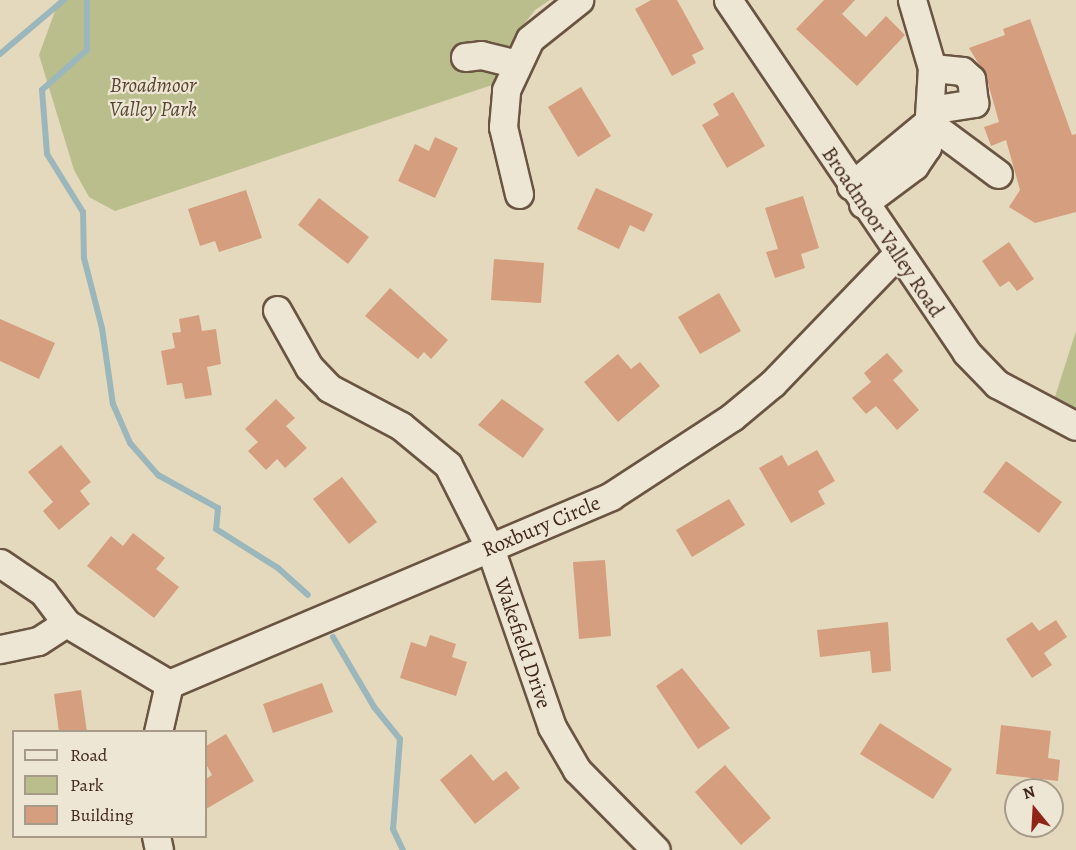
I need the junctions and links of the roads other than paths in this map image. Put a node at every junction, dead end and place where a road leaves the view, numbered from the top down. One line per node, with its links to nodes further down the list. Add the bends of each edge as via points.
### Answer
1 (579, 0): 5 (street, via 530,39)
2 (728, 0): 10 (street, Broadmoor Valley Road)
3 (912, 0): 6 (street)
4 (465, 57): 5 (street, via 481,55)
5 (517, 64): 9 (street, via 506,90 503,127)
6 (932, 68): 7 (street); 7 (street, via 962,71 971,79 974,103)
7 (929, 116): 8 (street); 10 (street)
8 (998, 174)
9 (519, 194)
10 (857, 195): 11 (street, Broadmoor Valley Road)
11 (896, 255): 13 (street, Broadmoor Valley Road, via 966,352 997,384); 14 (street, Roxbury Circle, via 773,383 732,417 611,496)
12 (277, 310): 14 (street, Wakefield Drive, via 309,367 329,388 401,426 448,465)
13 (1076, 426)
14 (490, 548): 18 (street, Roxbury Circle); 20 (street, Wakefield Drive, via 552,727 577,770)
15 (0, 563): 16 (street, via 43,592)
16 (66, 623): 17 (street, via 38,641); 18 (street)
17 (0, 650)
18 (170, 684): 19 (street)
19 (158, 730)
20 (656, 850)

